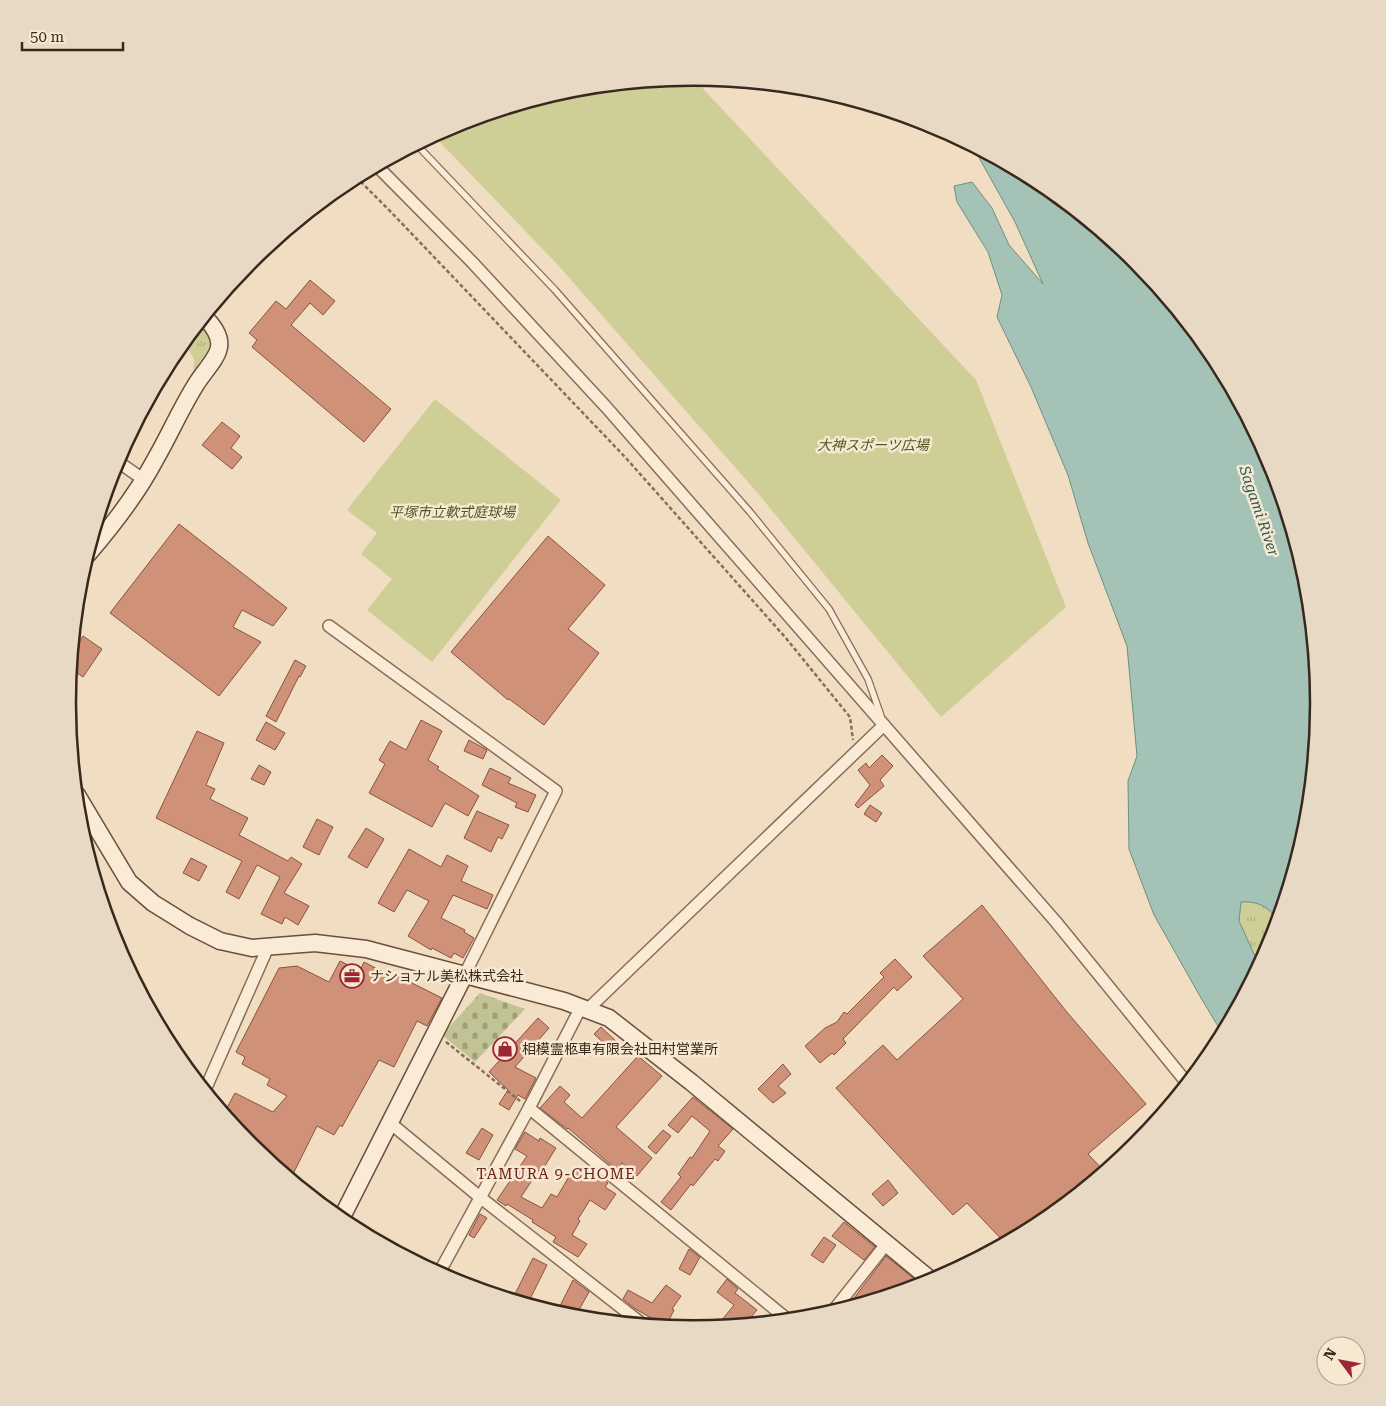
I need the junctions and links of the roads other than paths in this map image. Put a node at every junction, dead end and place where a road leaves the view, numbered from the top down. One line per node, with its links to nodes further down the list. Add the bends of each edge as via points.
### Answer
1 (422, 149): 8 (lane, via 555,290 750,512 829,609 868,680)
2 (382, 171): 8 (street, via 584,383)
3 (209, 321): 6 (street, via 220,347 129,502)
4 (124, 466): 5 (street)
5 (137, 475)
6 (97, 542)
7 (329, 626): 11 (street, via 556,792)
8 (884, 725): 12 (street); 13 (street, via 1079,949)
9 (86, 812): 10 (street, via 129,882 153,903 220,941 252,948)
10 (268, 947): 11 (street, via 316,943 366,949); 14 (street)
11 (465, 974): 12 (street); 16 (street)
12 (584, 1008): 15 (street); 19 (street, via 609,1018)
13 (1182, 1077)
14 (208, 1083)
15 (529, 1108): 17 (street); 23 (street)
16 (389, 1122): 17 (street); 18 (street)
17 (481, 1198): 20 (street); 24 (street)
18 (345, 1212)
19 (887, 1242): 21 (street); 22 (street)
20 (443, 1266)
21 (925, 1275)
22 (840, 1302)
23 (780, 1313)
24 (632, 1316)

